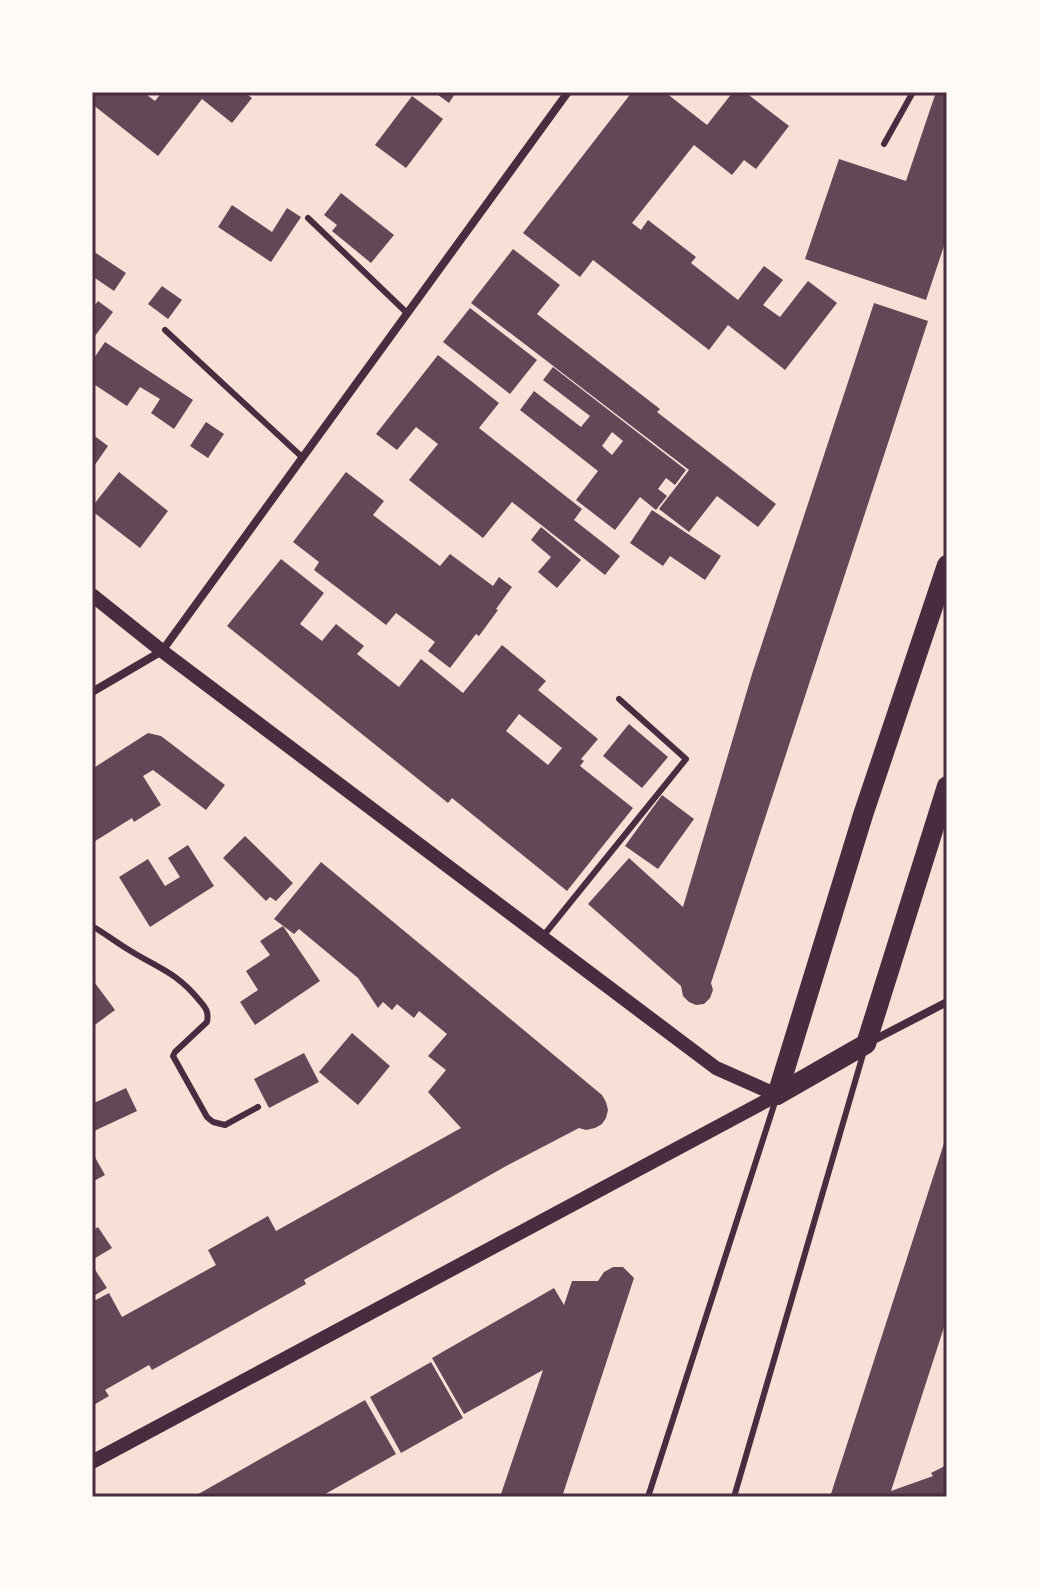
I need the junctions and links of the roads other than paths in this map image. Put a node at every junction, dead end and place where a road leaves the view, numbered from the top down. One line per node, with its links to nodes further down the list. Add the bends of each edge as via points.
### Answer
1 (568, 92): 5 (street)
2 (913, 92): 3 (lane)
3 (884, 144)
4 (308, 218): 5 (lane)
5 (407, 313): 7 (street)
6 (165, 330): 7 (lane)
7 (302, 457): 10 (street)
8 (947, 565): 18 (main road)
9 (92, 595): 10 (street)
10 (162, 651): 11 (street); 15 (street)
11 (92, 692)
12 (619, 699): 15 (lane, via 686,759)
13 (947, 786): 17 (main road)
14 (92, 926): 19 (lane, via 170,972 207,1010 207,1022 173,1056 207,1117 225,1125)
15 (542, 937): 18 (street, via 716,1068)
16 (947, 1002): 17 (street)
17 (866, 1044): 18 (main road); 22 (lane)
18 (777, 1095): 20 (street); 21 (lane)
19 (258, 1107)
20 (92, 1462)
21 (648, 1497)
22 (734, 1497)

